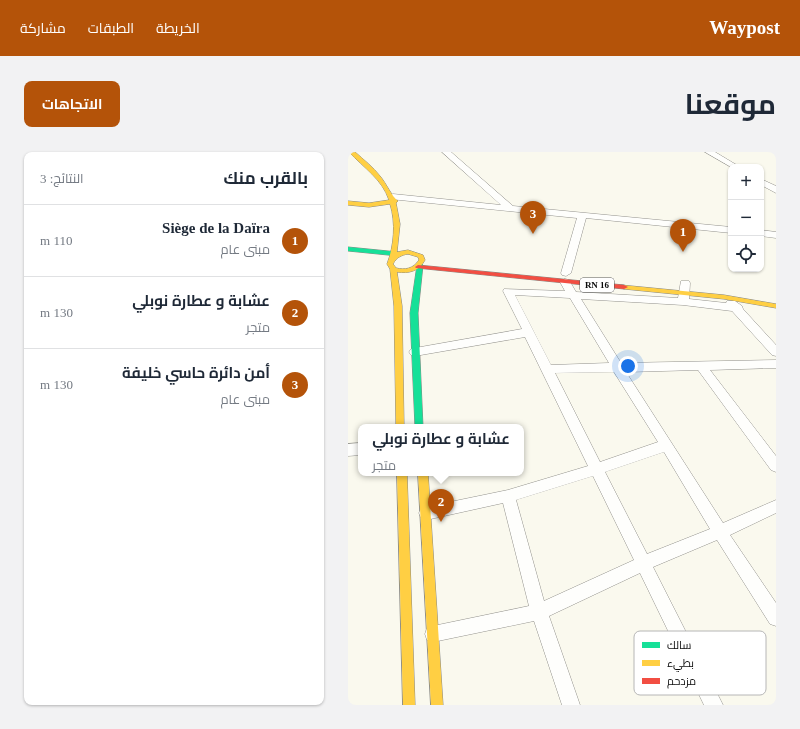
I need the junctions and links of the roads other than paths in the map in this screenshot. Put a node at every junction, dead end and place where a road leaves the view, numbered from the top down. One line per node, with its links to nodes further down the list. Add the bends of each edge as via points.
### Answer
1 (352, 152): 7 (main road, via 383,182)
2 (446, 152): 9 (street)
3 (709, 152): 4 (street)
4 (731, 164)
5 (764, 183): 6 (street)
6 (776, 190)
7 (394, 199): 8 (main road, via 369,205); 9 (street); 13 (main road)
8 (348, 203)
9 (510, 208): 10 (street)
10 (582, 215): 11 (street); 19 (street)
11 (728, 230)
12 (764, 233): 14 (street)
13 (398, 234): 17 (main road); 18 (main road)
14 (776, 235)
15 (348, 249): 17 (main road)
16 (348, 257): 17 (main road, via 375,262)
17 (394, 260): 18 (main road); 18 (main road, via 405,272); 36 (main road)
18 (423, 261): 19 (main road, RN 16); 19 (main road, RN 16); 29 (main road, via 415,303)
19 (565, 277): 20 (main road, RN 16); 22 (main road, RN 16); 24 (street)
20 (626, 278)
21 (708, 286): 23 (main road)
22 (685, 289): 24 (street); 25 (main road, RN 16); 27 (street)
23 (761, 294)
24 (572, 295): 28 (street, via 508,291); 33 (street)
25 (724, 297): 26 (main road, RN 16); 27 (street)
26 (776, 306)
27 (738, 308): 30 (street)
28 (529, 332): 29 (street); 34 (street)
29 (415, 352): 35 (main road)
30 (776, 352)
31 (776, 364): 32 (street)
32 (701, 366): 33 (street); 42 (street)
33 (617, 367): 34 (street); 39 (street)
34 (547, 369): 43 (street)
35 (417, 389): 36 (main road); 38 (main road)
36 (400, 391): 37 (main road)
37 (400, 424)
38 (419, 424)
39 (667, 445): 43 (street); 49 (street)
40 (358, 449): 41 (street)
41 (348, 450)
42 (776, 466)
43 (597, 469): 46 (street); 50 (street)
44 (402, 476): 56 (main road)
45 (423, 476): 48 (main road)
46 (508, 496): 48 (street); 51 (street)
47 (776, 506): 49 (street)
48 (426, 513): 54 (main road)
49 (720, 532): 50 (street); 52 (street)
50 (644, 563): 51 (street); 53 (street)
51 (539, 612): 54 (street); 58 (street)
52 (776, 618)
53 (678, 631)
54 (433, 634): 57 (main road)
55 (709, 695): 59 (street)
56 (409, 705)
57 (438, 705)
58 (571, 705)
59 (714, 705)

